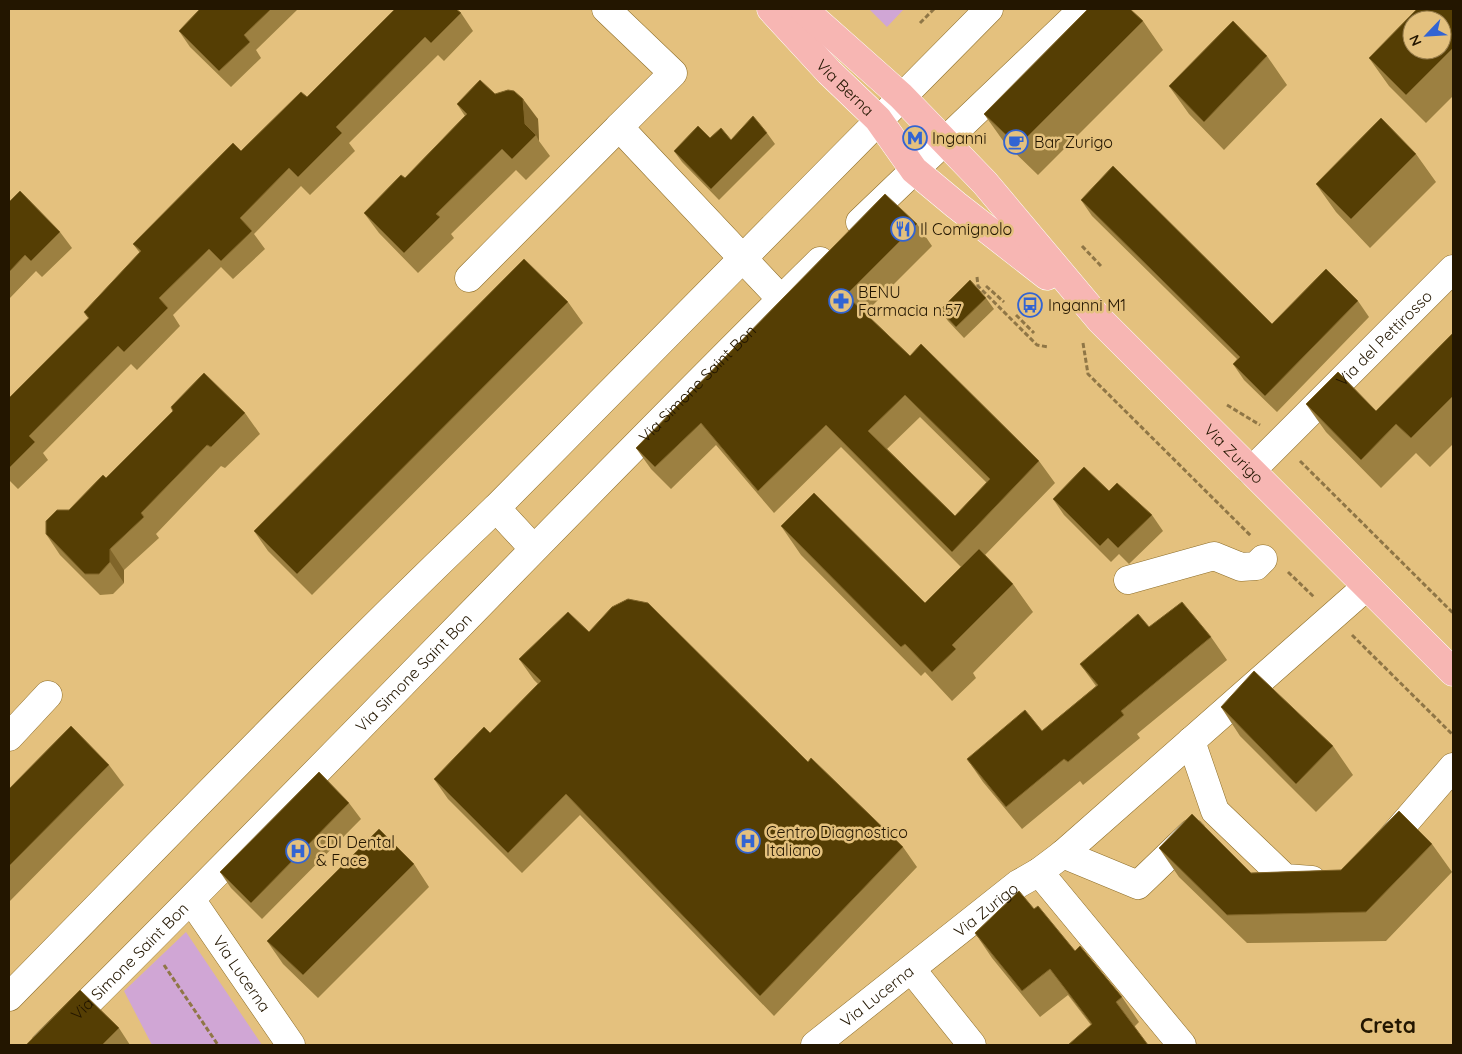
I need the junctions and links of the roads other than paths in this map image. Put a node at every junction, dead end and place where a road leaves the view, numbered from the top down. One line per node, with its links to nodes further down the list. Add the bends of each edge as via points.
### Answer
1 (606, 9): 8 (street, via 673,73)
2 (772, 9): 7 (main road, Via Berna)
3 (802, 9): 6 (main road, Via Berna)
4 (988, 9): 6 (street)
5 (1082, 9): 9 (street, Via Simone Saint Bon)
6 (901, 96): 7 (street); 9 (main road, Via Berna)
7 (878, 120): 10 (main road, Via Berna); 11 (street)
8 (618, 127): 11 (street); 13 (street)
9 (944, 142): 10 (street, Via Simone Saint Bon); 15 (main road, Via Zurigo, via 985,183)
10 (914, 170): 14 (street, Via Simone Saint Bon); 15 (main road, Via Zurigo)
11 (742, 258): 14 (street); 17 (street)
12 (1453, 269): 16 (street, Via del Pettirosso)
13 (469, 278)
14 (781, 299): 18 (street, Via Simone Saint Bon)
15 (1100, 320): 16 (main road, Via Zurigo)
16 (1251, 471): 21 (main road, Via Zurigo)
17 (496, 508): 18 (street); 34 (street, via 154,847)
18 (533, 548): 32 (street, Via Simone Saint Bon)
19 (1266, 555): 20 (street, via 1256,566 1241,567 1214,556)
20 (1128, 580)
21 (1366, 586): 22 (main road, Via Zurigo); 25 (street, Via Zurigo)
22 (1453, 672)
23 (48, 695): 24 (street)
24 (9, 737)
25 (1191, 741): 27 (street); 28 (street, Via Zurigo)
26 (1453, 767): 29 (street)
27 (1215, 811): 28 (street, via 1138,885); 31 (street, via 1285,878)
28 (1062, 854): 30 (street, Via Zurigo)
29 (1367, 866)
30 (1039, 872): 33 (street, Via Zurigo, via 1018,884); 39 (street)
31 (1334, 879)
32 (192, 901): 35 (street, Via Simone Saint Bon); 36 (street, Via Lucerna)
33 (912, 970): 37 (street, Via Lucerna); 38 (street, Via Lucerna)
34 (9, 997)
35 (45, 1045)
36 (291, 1045)
37 (815, 1045)
38 (972, 1045)
39 (1182, 1045)

